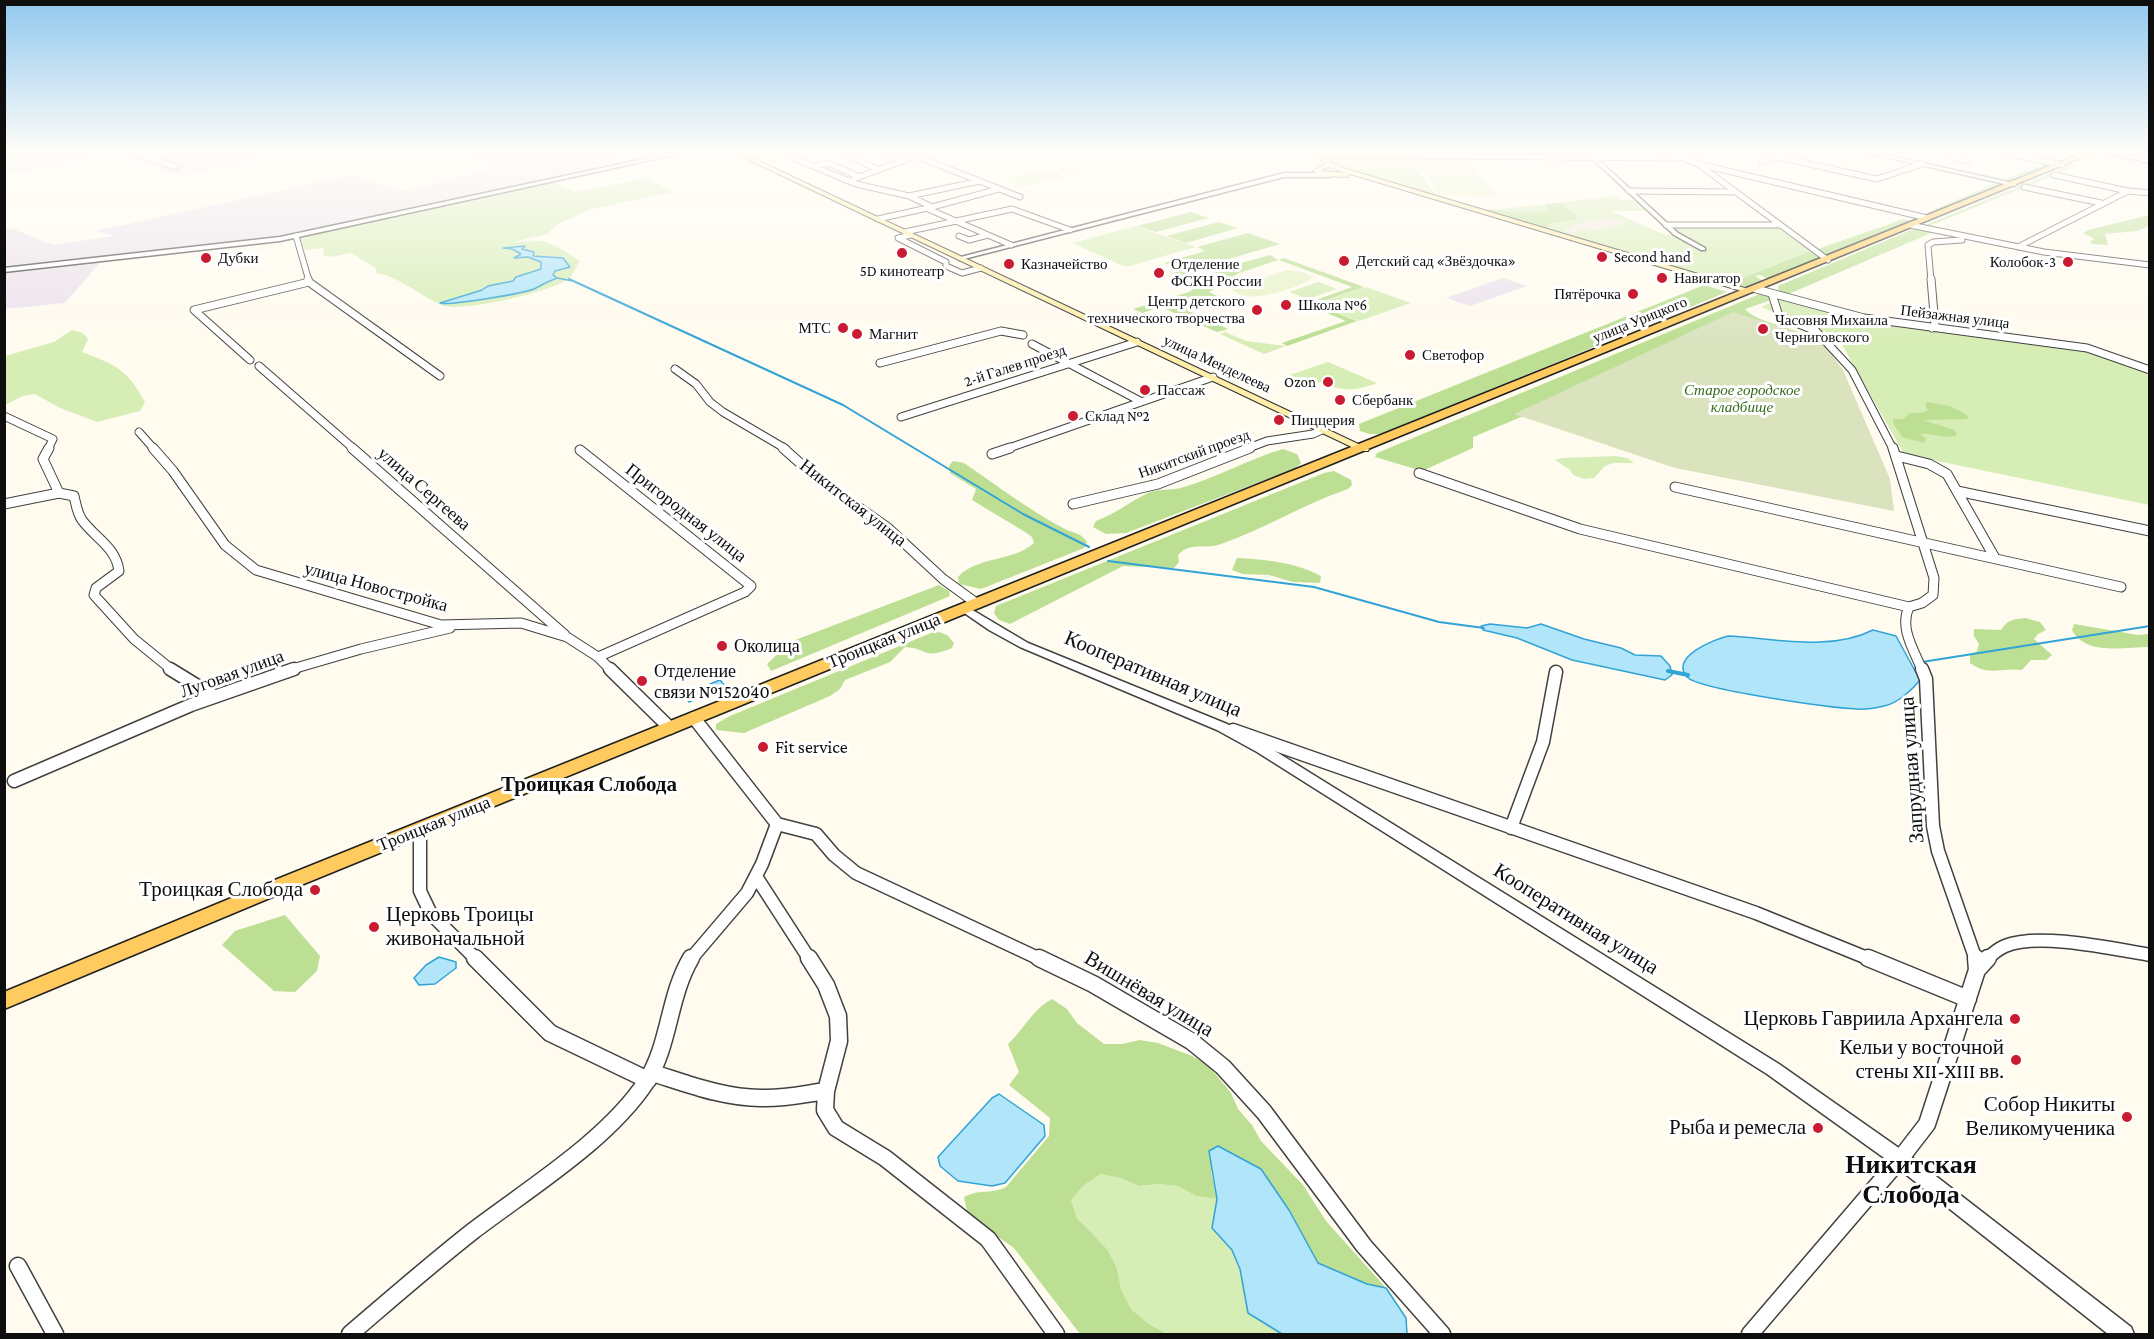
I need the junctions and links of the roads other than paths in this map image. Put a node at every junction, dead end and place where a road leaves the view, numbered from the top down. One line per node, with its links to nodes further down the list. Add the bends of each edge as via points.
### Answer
1 (400, 213): 25 (street)
2 (866, 213): 15 (main road, улица Менделеева)
3 (904, 213): 15 (street)
4 (940, 213): 16 (street)
5 (988, 213): 16 (street)
6 (1026, 213): 22 (street)
7 (1134, 213): 22 (street)
8 (1491, 213): 38 (main road)
9 (1654, 213): 18 (street)
10 (1765, 213): 19 (street)
11 (1908, 213): 14 (street)
12 (1938, 213): 14 (main road, улица Урицкого)
13 (2081, 213): 29 (street)
14 (1927, 218): 20 (main road, улица Урицкого)
15 (878, 219): 23 (main road, улица Менделеева)
16 (954, 221): 17 (street); 21 (street)
17 (962, 224): 21 (street, via 942,229); 24 (street)
18 (1666, 225): 19 (street); 30 (street)
19 (1780, 225): 32 (street)
20 (1910, 225): 27 (street); 32 (main road, улица Урицкого)
21 (934, 226): 23 (street)
22 (1070, 230): 28 (street)
23 (908, 234): 31 (main road, улица Менделеева); 33 (street, via 898,238)
24 (988, 235): 26 (street, via 969,240); 28 (street)
25 (296, 236): 36 (street); 37 (street)
26 (959, 236)
27 (1969, 237): 29 (street); 40 (street, via 1928,245 1935,325)
28 (1011, 245): 31 (street)
29 (2018, 247): 34 (street)
30 (1703, 249)
31 (960, 258): 33 (street); 35 (main road, улица Менделеева)
32 (1828, 260): 38 (main road, улица Урицкого)
33 (946, 262): 35 (street, via 946,266 962,273)
34 (2150, 265)
35 (981, 268): 42 (main road, улица Менделеева)
36 (4, 270)
37 (309, 282): 44 (street, via 194,310); 50 (street)
38 (1753, 290): 39 (street, Пейзажная улица); 57 (main road, улица Урицкого)
39 (1772, 294): 40 (street, Пейзажная улица, via 1864,318); 60 (street, via 1779,316 1816,331 1852,370)
40 (1932, 328): 49 (street, Пейзажная улица, via 2088,348)
41 (1023, 335): 45 (street, via 1001,331)
42 (1137, 342): 46 (street, 2-й Галев проезд); 51 (main road, улица Менделеева)
43 (1032, 344): 46 (street)
44 (250, 360)
45 (880, 363)
46 (1069, 363): 52 (street); 54 (street, 2-й Галев проезд)
47 (259, 366): 74 (street, улица Сергеева)
48 (675, 369): 71 (street, Никитская улица, via 723,412 787,450 818,479 888,528)
49 (2150, 370)
50 (440, 376)
51 (1213, 377): 52 (street); 55 (main road, улица Менделеева)
52 (1140, 401): 59 (street)
53 (4, 416): 64 (street, via 53,439 43,459)
54 (901, 417)
55 (1324, 429): 57 (main road, улица Менделеева); 66 (street, Никитский проезд, via 1267,441 1158,484)
56 (140, 432): 73 (street, улица Новостройка, via 225,545 256,570 441,625)
57 (1364, 448): 71 (main road, улица Урицкого)
58 (580, 450): 75 (street, Пригородная улица, via 751,585 745,592)
59 (992, 454)
60 (1897, 456): 63 (street, via 1940,468); 68 (street)
61 (1419, 473): 72 (street, via 1580,529)
62 (1675, 487): 68 (street)
63 (1957, 490): 67 (street); 69 (street)
64 (59, 493): 65 (street); 77 (street, via 74,496 82,521 98,534 119,563 119,571 96,588 94,595 143,646)
65 (4, 504)
66 (1073, 504)
67 (2150, 531)
68 (1925, 543): 69 (street); 72 (street, via 1934,578 1933,595)
69 (1995, 558): 70 (street)
70 (2121, 587)
71 (970, 605): 78 (main road, Троицкая улица); 79 (street, Кооперативная улица, via 993,628 1024,645)
72 (1909, 607): 87 (street, Запрудная улица, via 1904,618 1924,673 1933,826 1938,851 1975,952)
73 (471, 623): 74 (street, улица Новостройка, via 521,622); 77 (street, Луговая улица, via 361,648)
74 (567, 637): 75 (street, улица Новостройка)
75 (598, 657): 80 (street, улица Новостройка)
76 (1556, 672): 83 (street, via 1544,742)
77 (214, 696): 81 (street, Луговая улица)
78 (694, 718): 80 (main road, Троицкая улица); 82 (street)
79 (1222, 727): 83 (street); 92 (street, Кооперативная улица, via 1773,1069)
80 (670, 728): 84 (main road, Троицкая улица)
81 (14, 781)
82 (777, 824): 85 (street); 97 (street, Вишнёвая улица, via 816,834 856,873 1094,984 1191,1041 1223,1066 1264,1112 1364,1246)
83 (1511, 828): 88 (street, via 1756,913)
84 (420, 830): 89 (main road, Троицкая улица); 90 (street, via 420,891 429,911 550,1033 632,1074)
85 (757, 878): 90 (street, via 688,963 676,988); 91 (street, via 826,985 838,1016 839,1041)
86 (2150, 955): 87 (street, via 2034,940 2009,944 1993,952)
87 (1977, 970): 88 (street, Запрудная улица)
88 (1968, 999): 92 (street, Запрудная улица, via 1927,1124)
89 (4, 1001)
90 (651, 1076): 91 (street, via 749,1098); 95 (street, via 586,1143 437,1260)
91 (826, 1091): 96 (street, via 825,1110 836,1128 885,1158 988,1239)
92 (1900, 1160): 98 (street); 99 (street, Кооперативная улица)
93 (18, 1266): 94 (street)
94 (55, 1335)
95 (350, 1335)
96 (1056, 1335)
97 (1442, 1335)
98 (1750, 1335)
99 (2124, 1335)

